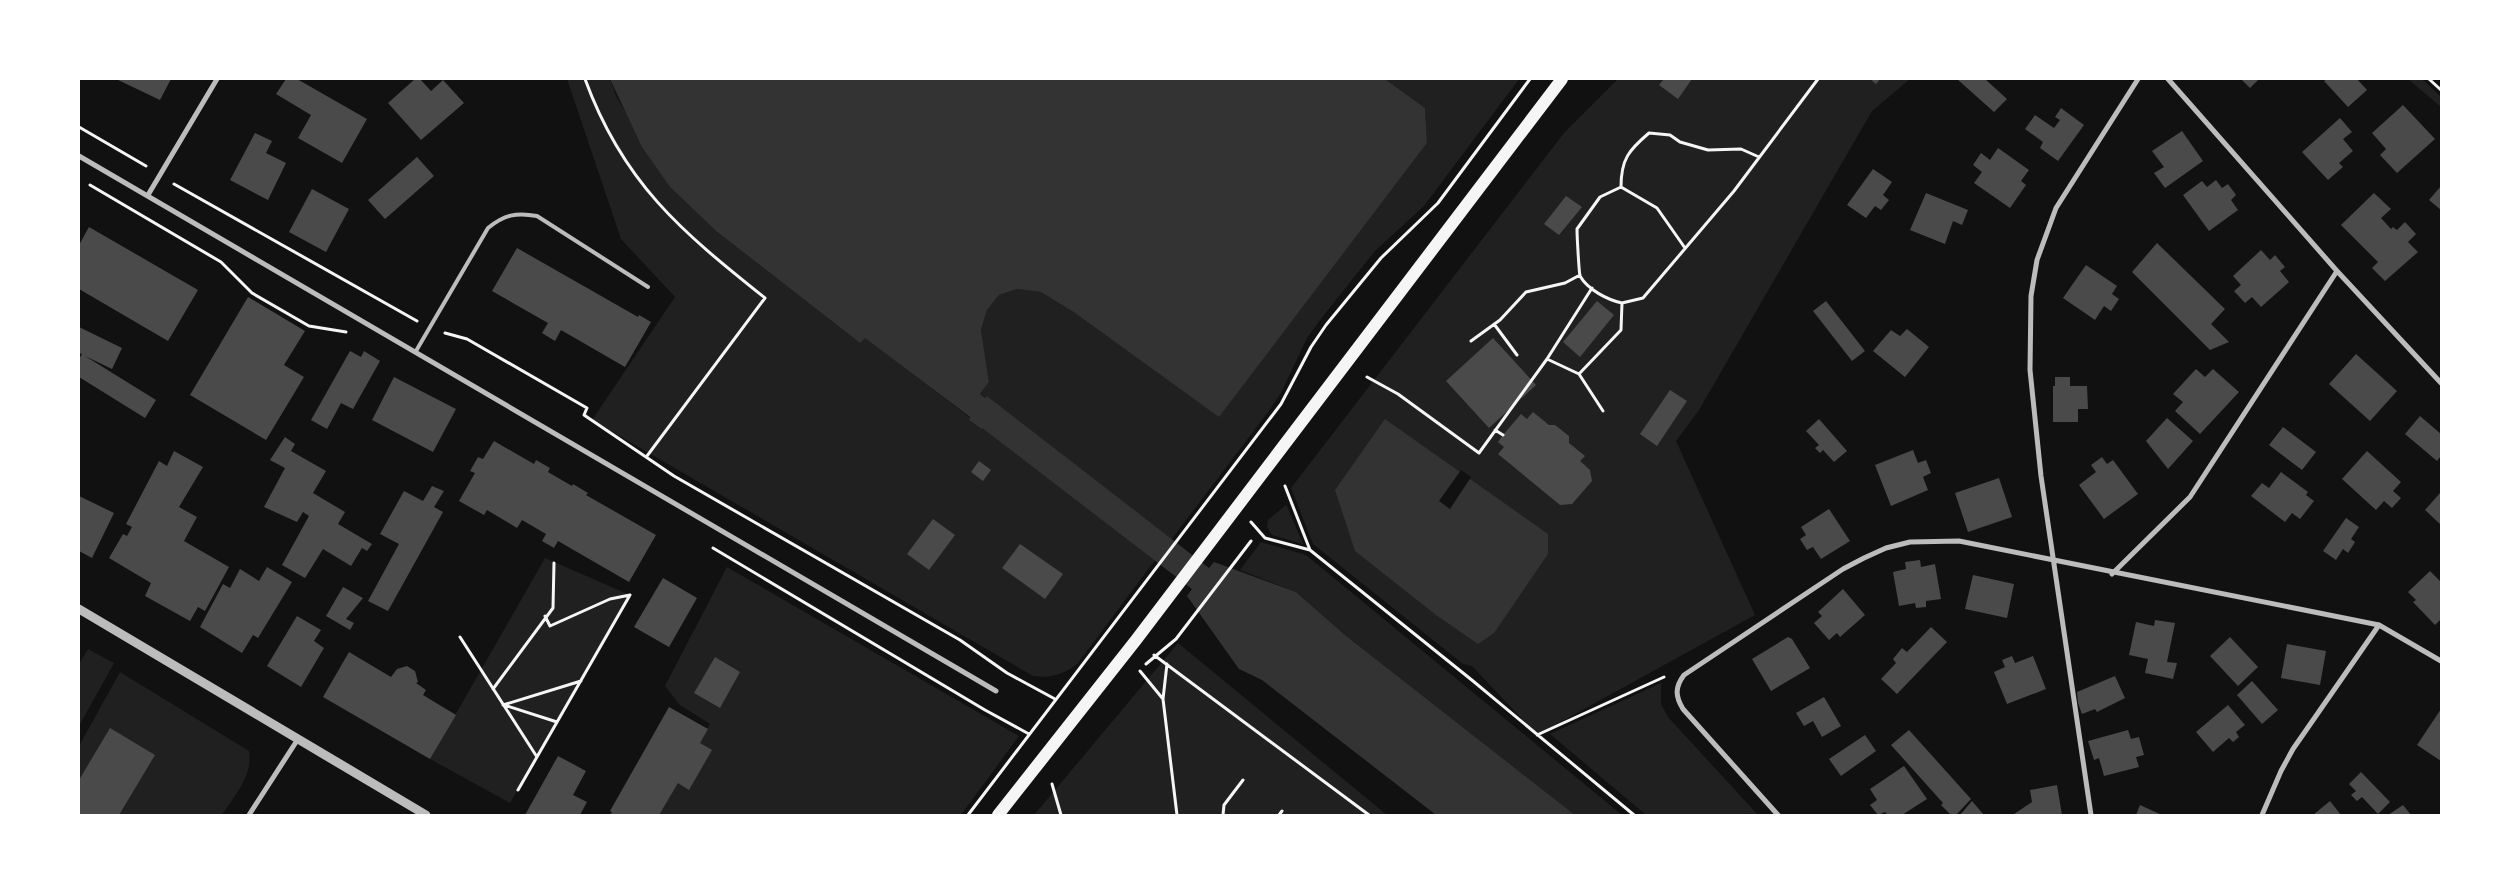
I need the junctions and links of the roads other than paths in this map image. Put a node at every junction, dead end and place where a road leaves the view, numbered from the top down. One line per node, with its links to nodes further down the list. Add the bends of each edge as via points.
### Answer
1 (217, 79): 6 (street)
2 (1562, 79): 20 (main road, via 1136,640)
3 (2138, 79): 11 (street, via 2056,208 2037,260 2031,296 2030,370 2041,476)
4 (2168, 79): 7 (street)
5 (79, 156): 6 (street)
6 (148, 195): 9 (street)
7 (2337, 271): 10 (street); 12 (street, via 2190,497)
8 (648, 287): 9 (lane, via 537,216 501,217 488,228)
9 (416, 351): 16 (street)
10 (2441, 383)
11 (2056, 562): 12 (street); 21 (street, via 1959,541 1910,542 1886,548 1843,569 1684,675 1678,683 1678,701 1683,709); 22 (street)
12 (2112, 574): 14 (street)
13 (79, 609): 17 (street)
14 (2379, 625): 15 (street); 23 (street, via 2293,749)
15 (2441, 661)
16 (996, 691)
17 (298, 739): 18 (street); 19 (street)
18 (249, 815)
19 (426, 815)
20 (998, 815)
21 (1778, 815)
22 (2091, 815)
23 (2262, 815)

